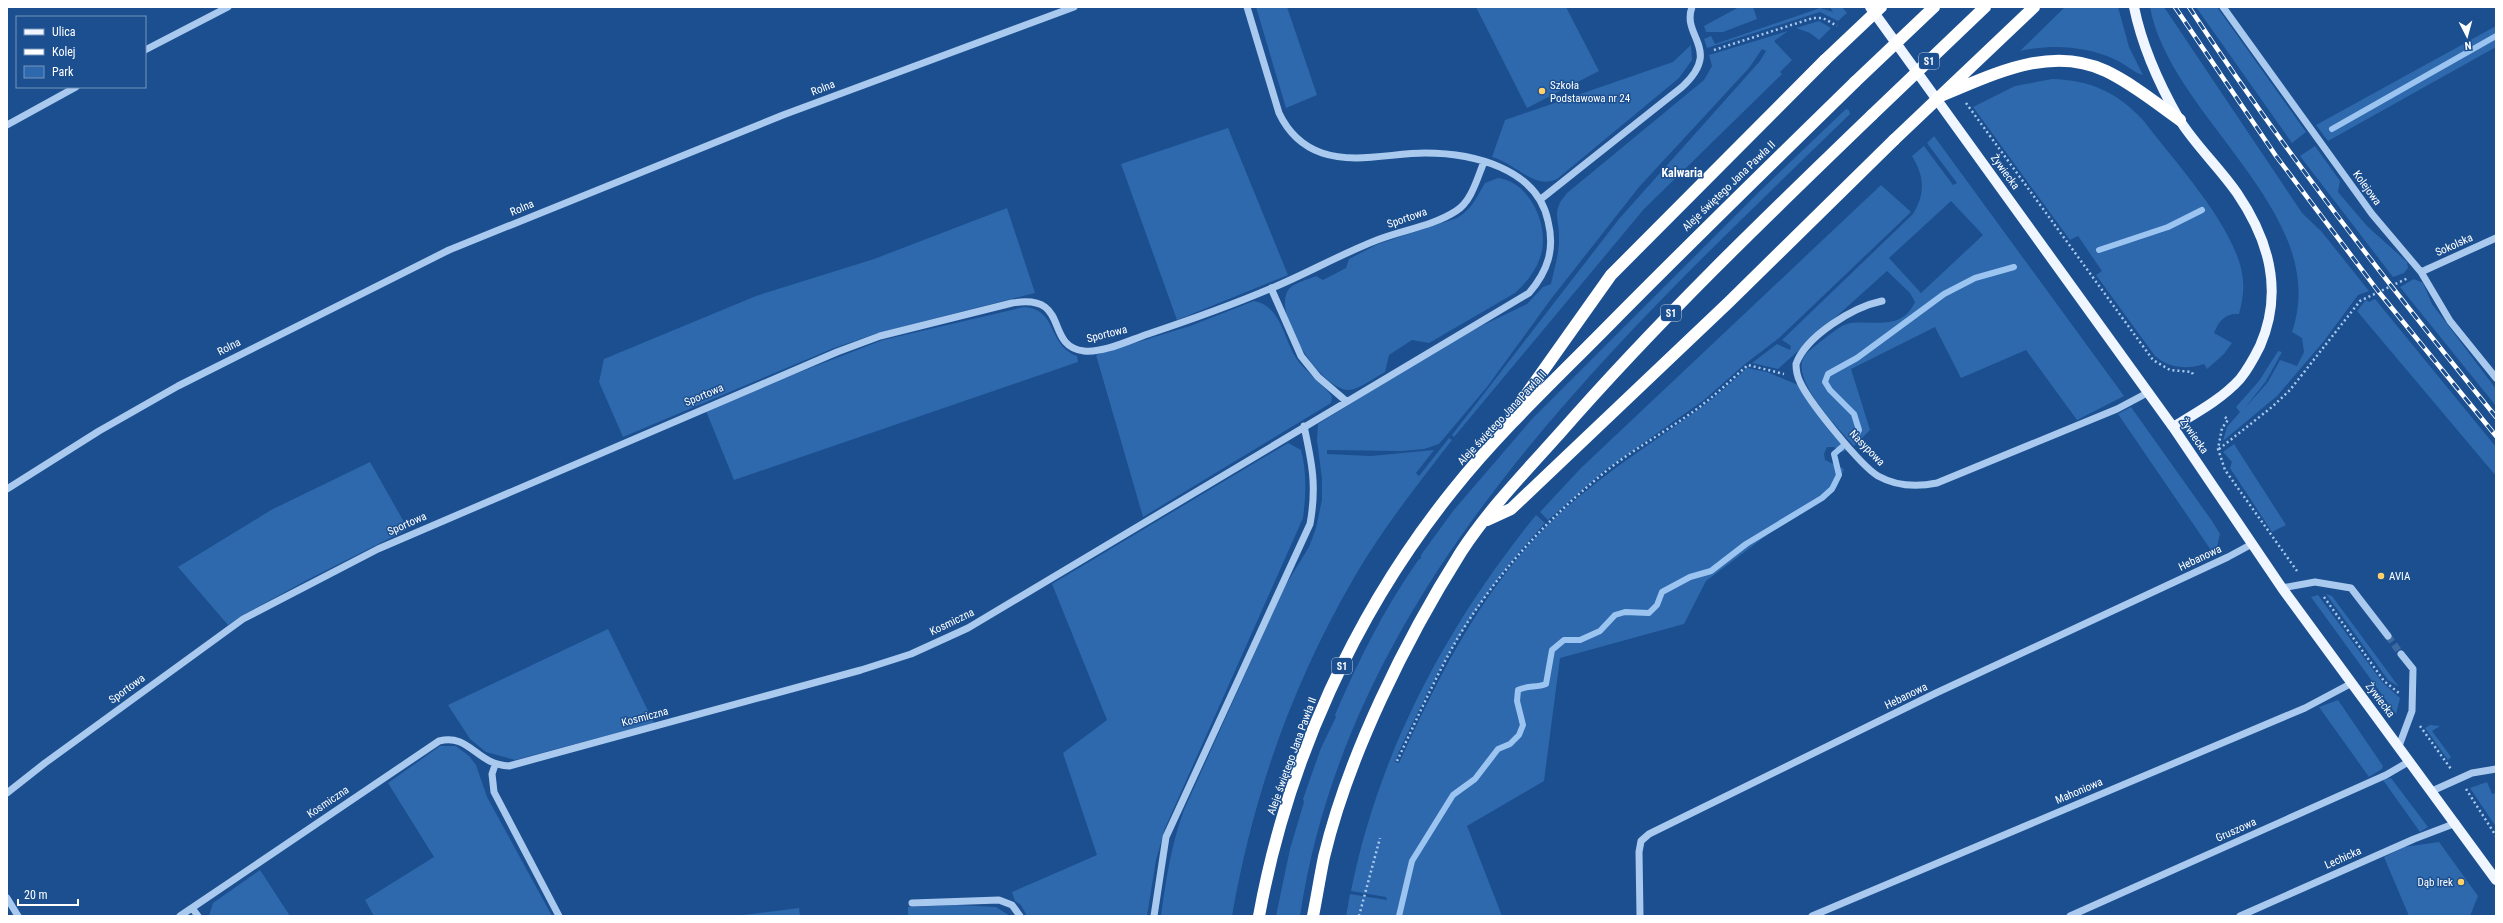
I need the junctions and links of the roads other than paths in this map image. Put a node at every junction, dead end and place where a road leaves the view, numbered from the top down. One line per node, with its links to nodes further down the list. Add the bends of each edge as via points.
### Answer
1 (228, 7): 12 (street)
2 (1074, 7): 29 (street, Rolna, via 783,115 449,250 178,386 99,431)
3 (1247, 7): 17 (street, Kosmiczna, via 1279,113 1284,125 1302,143 1333,155 1358,157 1426,153)
4 (1692, 7): 18 (street, via 1691,20 1700,54 1696,72 1682,87)
5 (1870, 7): 24 (main road, Żywiecka)
6 (1881, 7): 28 (highway, bridge, via 1824,60 1611,275)
7 (1934, 7): 28 (highway, Aleje świętego Jana Pawła II / S1, bridge, via 1710,222)
8 (1985, 7): 30 (highway, S1, bridge, via 1709,272 1599,388)
9 (2034, 7): 14 (highway, bridge)
10 (2134, 7): 15 (main road, via 2148,56)
11 (2223, 7): 20 (street, Kolejowa, via 2372,214)
12 (146, 49)
13 (74, 88): 16 (street)
14 (1938, 97): 15 (highway, bridge, via 2028,63 2067,61 2105,70 2128,82); 30 (highway, bridge, via 1511,509)
15 (2180, 120): 27 (main road, via 2236,192 2259,231 2268,254 2273,292 2268,324 2248,369 2213,402)
16 (7, 125)
17 (1484, 162): 18 (street, Kosmiczna, via 1510,172 1526,183); 21 (street, Sportowa, via 1464,204 1447,216 1376,240)
18 (1540, 199): 25 (street, Kosmiczna, via 1547,216 1552,247 1544,272 1528,293)
19 (2496, 238): 20 (street, Sokolska)
20 (2421, 272): 23 (street, Kolejowa, via 2450,321)
21 (1271, 288): 25 (street, via 1300,356 1318,377); 41 (street, Sportowa, via 1178,324 1097,350 1084,351 1068,345 1046,308 1033,301 902,330 837,352 404,537 290,594 243,619)
22 (1882, 301): 24 (street, Nasypowa, via 1842,317 1806,348 1796,364 1801,384 1832,427 1877,475 1890,481 1922,486 1937,483 2118,409)
23 (2496, 378)
24 (2148, 392): 27 (main road, Żywiecka)
25 (1346, 400): 26 (street, Kosmiczna)
26 (1304, 426): 38 (street, Kosmiczna, via 968,628 911,654 516,764); 52 (street, via 1315,480 1315,499 1310,524 1166,837)
27 (2173, 427): 31 (main road, Żywiecka)
28 (1489, 447): 53 (highway, Aleje świętego Jana Pawła II / S1, via 1452,491 1406,554 1372,609 1338,674 1315,724 1294,781 1277,837)
29 (7, 489)
30 (1483, 523): 54 (highway, S1, via 1462,552 1428,610 1371,724 1346,789 1325,856)
31 (2252, 544): 32 (main road, Żywiecka); 55 (street, Hebanowa, via 2228,558 1929,697 1649,834 1641,841 1639,852)
32 (2282, 588): 33 (street, via 2313,582 2351,588); 35 (main road, Żywiecka)
33 (2388, 636)
34 (2401, 654): 36 (street, via 2413,670 2411,712)
35 (2352, 683): 36 (main road, Żywiecka); 56 (street, Mahoniowa, via 2305,708)
36 (2399, 746): 37 (main road, Żywiecka)
37 (2410, 761): 40 (main road, Żywiecka); 57 (street, Gruszowa, via 2386,775)
38 (495, 765): 46 (street, Kosmiczna, via 484,760 461,741 439,741); 50 (street, via 492,774 494,792)
39 (2496, 769): 40 (street, via 2472,773)
40 (2432, 791): 42 (main road, Żywiecka)
41 (7, 793)
42 (2456, 823): 43 (main road, Żywiecka); 58 (street, Lechicka)
43 (2496, 880)
44 (7, 898): 47 (street)
45 (912, 902): 51 (street, via 999,900 1012,905)
46 (192, 908): 48 (street, Kosmiczna); 49 (street)
47 (15, 915)
48 (180, 916)
49 (198, 916)
50 (559, 916)
51 (1020, 916)
52 (1154, 916)
53 (1259, 916)
54 (1313, 916)
55 (1640, 916)
56 (1812, 916)
57 (2070, 916)
58 (2240, 916)

